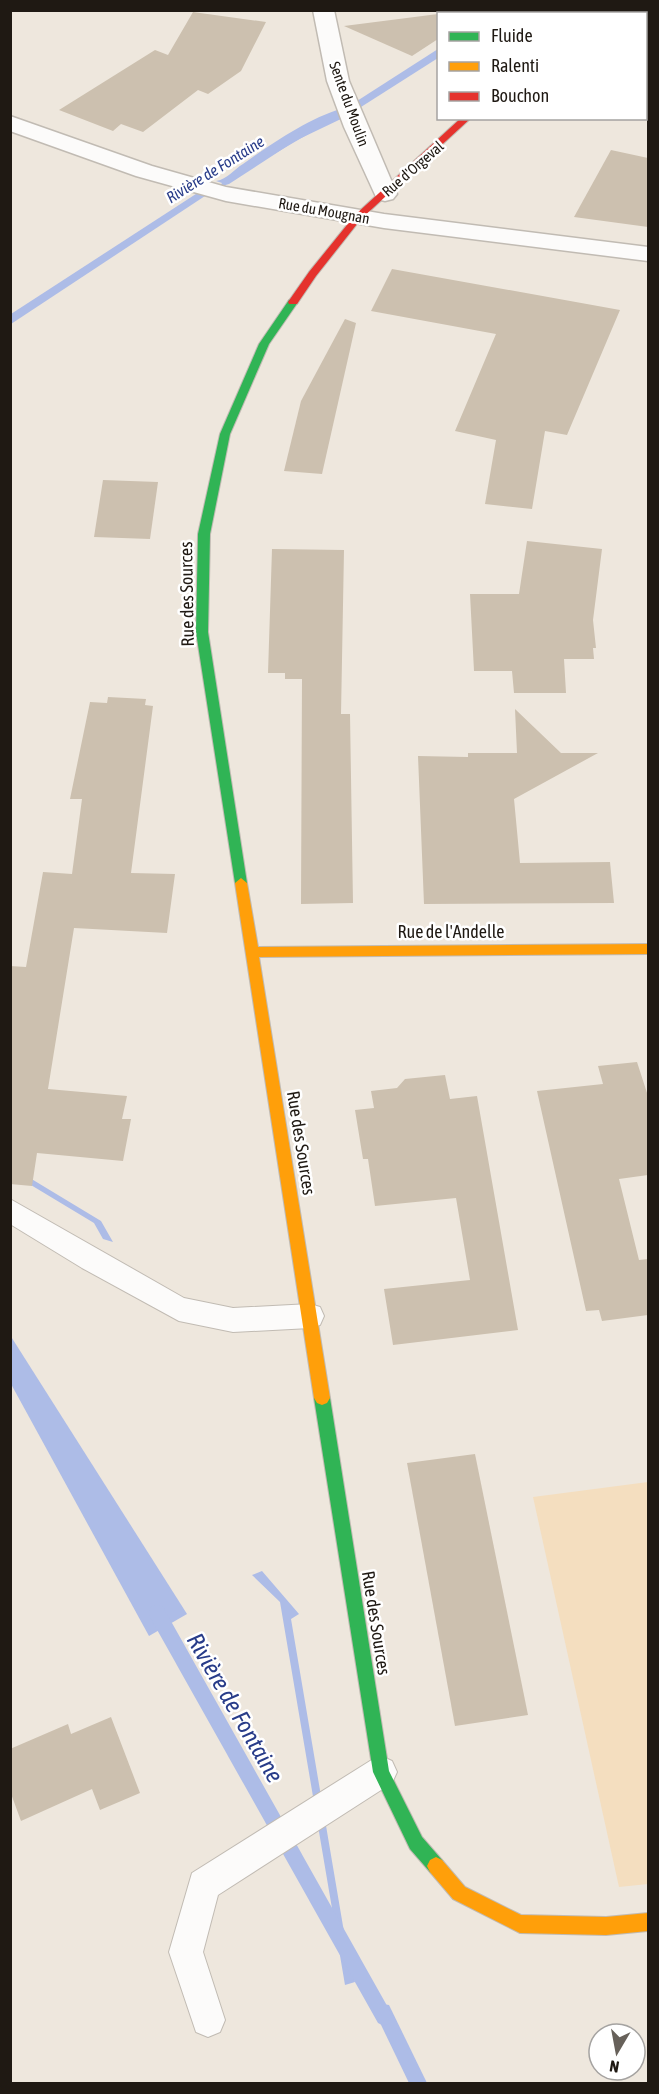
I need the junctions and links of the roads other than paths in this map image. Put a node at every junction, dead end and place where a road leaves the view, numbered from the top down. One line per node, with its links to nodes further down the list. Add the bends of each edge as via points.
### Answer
1 (323, 10): 4 (street, Sente du Moulin, via 325,32 342,90)
2 (465, 120): 4 (street, Rue d'Orgeval)
3 (10, 123): 5 (street, Rue du Mougnan, via 182,182)
4 (385, 194): 5 (street, Rue d'Orgeval)
5 (358, 218): 6 (street, Rue du Mougnan); 8 (street, Rue des Sources, via 312,274 264,344 225,434 204,534 202,632)
6 (648, 254)
7 (648, 949): 8 (street, Rue de l'Andelle)
8 (253, 952): 10 (street, Rue des Sources)
9 (10, 1210): 10 (lane, via 179,1309 233,1320)
10 (310, 1316): 11 (street, Rue des Sources)
11 (381, 1772): 12 (street, Rue des Sources, via 416,1843 459,1893 520,1924 606,1926); 13 (lane, via 204,1885 186,1952)
12 (648, 1922)
13 (208, 2020)

